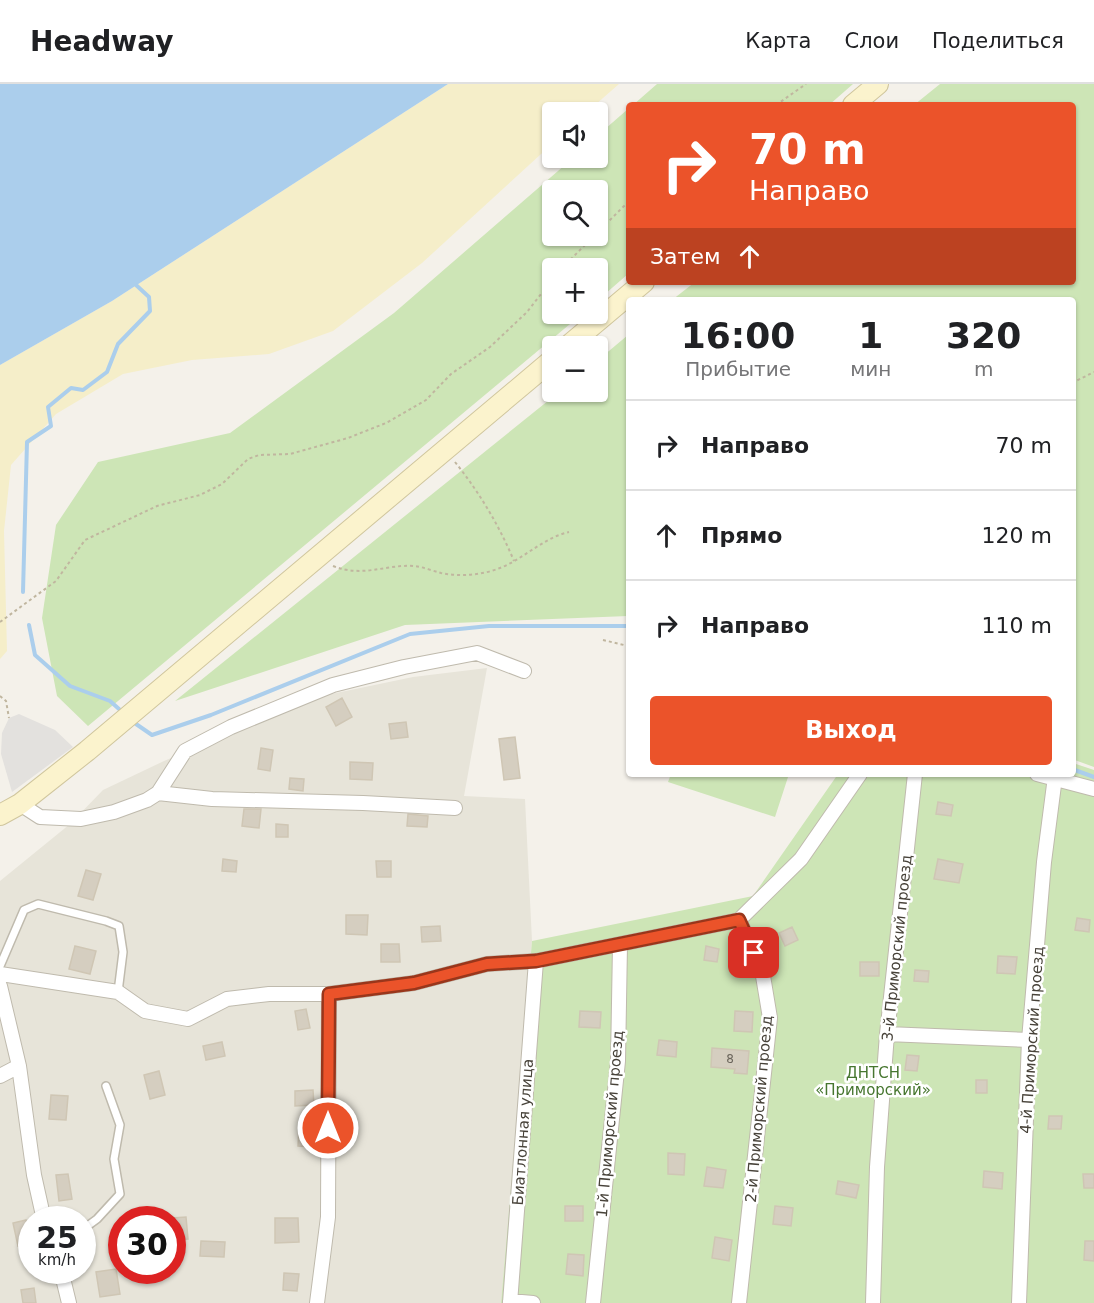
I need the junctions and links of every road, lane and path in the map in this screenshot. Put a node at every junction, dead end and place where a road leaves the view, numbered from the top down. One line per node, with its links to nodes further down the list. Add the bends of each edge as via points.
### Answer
1 (807, 84): 3 (path)
2 (878, 84): 4 (main road)
3 (780, 102)
4 (857, 102)
5 (626, 204): 6 (path)
6 (608, 222)
7 (584, 246): 8 (path)
8 (572, 258)
9 (640, 285): 11 (main road)
10 (542, 293): 21 (path, via 527,312 489,347 451,374 426,400 386,423 348,438 290,454 259,454 248,459 222,484 200,495 157,506 85,540 56,581)
11 (626, 297)
12 (626, 297): 13 (main road)
13 (580, 336)
14 (542, 368): 17 (main road)
15 (1094, 372): 16 (path)
16 (1076, 381)
17 (445, 450): 19 (main road); 20 (path, via 471,482)
18 (569, 532): 20 (path, via 558,534)
19 (316, 559): 20 (path, via 348,572 414,566 471,575); 32 (main road)
20 (514, 561)
21 (0, 622)
22 (603, 640): 23 (path)
23 (626, 646)
24 (524, 671): 31 (street, via 477,653 333,685 231,727 185,751)
25 (0, 696): 26 (path, via 6,701)
26 (9, 718)
27 (858, 777): 35 (street, via 801,859)
28 (915, 777): 43 (street, 3-й Приморский проезд)
29 (1055, 777): 30 (street); 44 (street, 4-й Приморский проезд)
30 (1094, 789)
31 (158, 793): 32 (street, via 114,812 81,819 40,817); 33 (street, via 212,799)
32 (20, 804): 34 (main road)
33 (455, 808)
34 (0, 815)
35 (739, 920): 36 (street); 56 (street, 2-й Приморский проезд, via 762,970 770,1018)
36 (620, 945): 37 (street); 55 (street, 1-й Приморский проезд, via 618,1061)
37 (536, 961): 42 (street, via 487,964 414,983); 51 (street, Биатлонная улица)
38 (0, 966): 41 (lane, via 24,910 38,904 119,926 123,952)
39 (0, 974): 41 (street)
40 (0, 986): 45 (street)
41 (118, 992): 42 (street, via 145,1011 188,1019 227,999)
42 (329, 994): 53 (street, via 328,1216)
43 (887, 1034): 44 (street); 57 (street, 3-й Приморский проезд, via 877,1167)
44 (1029, 1040): 58 (street, 4-й Приморский проезд)
45 (19, 1066): 46 (street); 48 (street)
46 (0, 1076)
47 (106, 1086): 49 (lane, via 120,1125 114,1159 120,1194)
48 (41, 1206)
49 (96, 1220)
50 (64, 1284): 52 (street)
51 (510, 1302): 54 (street)
52 (69, 1303)
53 (317, 1303)
54 (533, 1303)
55 (593, 1303)
56 (739, 1303)
57 (873, 1303)
58 (1018, 1303)

